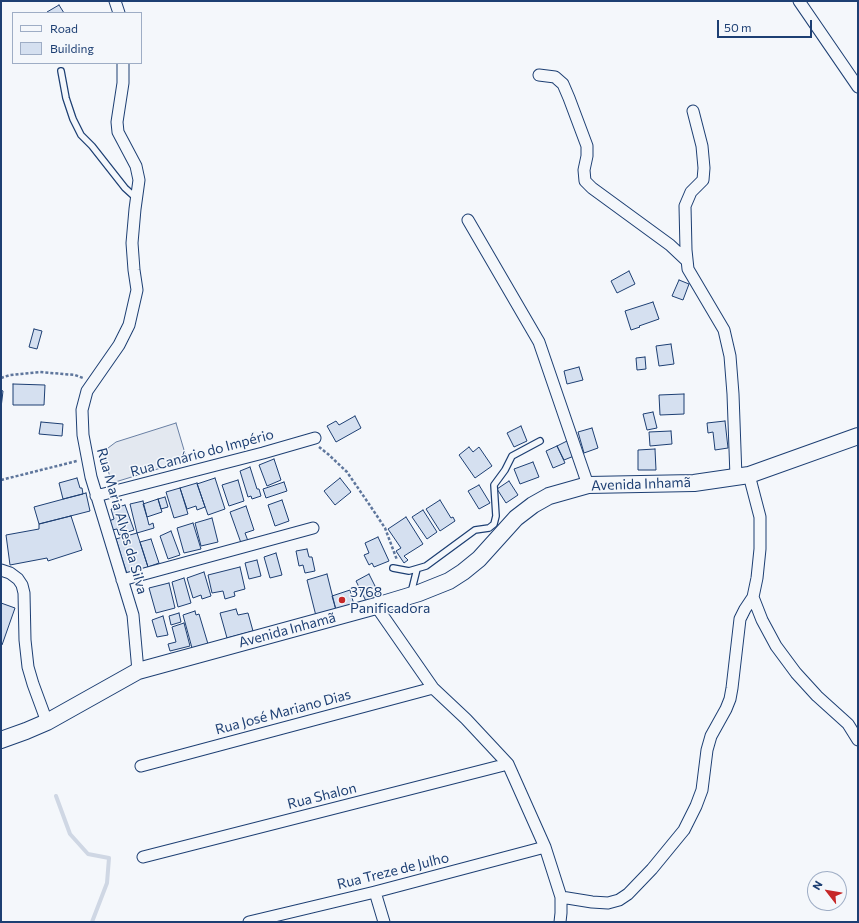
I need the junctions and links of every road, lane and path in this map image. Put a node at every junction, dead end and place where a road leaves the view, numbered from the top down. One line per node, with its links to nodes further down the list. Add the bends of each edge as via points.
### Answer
1 (115, 1): 3 (street)
2 (799, 1): 7 (street)
3 (119, 12)
4 (123, 64): 9 (street, Rua Maria Alves da Silva, via 117,122 118,132 136,166 139,180)
5 (61, 71): 9 (lane, via 66,98 81,135)
6 (539, 75): 11 (street, via 555,77 563,84 586,146 585,181)
7 (858, 87)
8 (694, 111): 11 (street, via 704,168 703,180 691,192 685,206)
9 (136, 198): 13 (street, Rua Maria Alves da Silva, via 132,243 137,290 134,306 119,346)
10 (468, 220): 20 (street, via 539,342)
11 (687, 261): 18 (street, via 691,275 724,330 730,356)
12 (1, 378): 13 (path, via 40,372 75,375)
13 (93, 382): 17 (street, Rua Maria Alves da Silva, via 87,391 82,410)
14 (858, 436): 18 (street, Avenida Inhamã)
15 (312, 439): 21 (street, Rua Canário do Império); 27 (path, via 347,472 369,504 385,528)
16 (540, 441): 23 (lane, via 512,456 494,485 496,516)
17 (87, 458): 19 (path); 21 (street, Rua Maria Alves da Silva)
18 (743, 476): 20 (street, Avenida Inhamã, via 694,483); 30 (street, via 760,517 760,549)
19 (1, 480)
20 (588, 485): 23 (street, Avenida Inhamã, via 549,496)
21 (96, 496): 28 (street, Rua Maria Alves da Silva)
22 (313, 528): 28 (street)
23 (493, 533): 25 (lane, via 475,530 426,566); 29 (street, Avenida Inhamã, via 479,559 463,572 449,581)
24 (393, 568): 27 (lane)
25 (417, 569): 27 (lane); 29 (lane)
26 (1, 570): 34 (street, via 10,573 22,585 28,667)
27 (400, 570)
28 (122, 580): 32 (street, Rua Maria Alves da Silva, via 133,615)
29 (411, 595): 31 (street, Avenida Inhamã)
30 (753, 597): 36 (street, via 762,620 787,662 817,696 848,724); 42 (street, via 740,619 730,699 711,736 702,790 684,830 652,870 619,900 608,903)
31 (376, 606): 32 (street, Avenida Inhamã); 33 (street)
32 (138, 671): 34 (street, Avenida Inhamã)
33 (433, 688): 37 (street); 38 (street, Rua José Mariano Dias)
34 (47, 722): 35 (street, Avenida Inhamã)
35 (1, 740)
36 (858, 740)
37 (508, 764): 39 (street); 40 (street, Rua Shalon)
38 (140, 766)
39 (545, 847): 41 (street, Rua Treze de Julho); 42 (street)
40 (143, 857)
41 (375, 892): 43 (street, Rua Treze de Julho); 44 (street)
42 (561, 897): 45 (street)
43 (249, 922)
44 (384, 922)
45 (560, 922)

